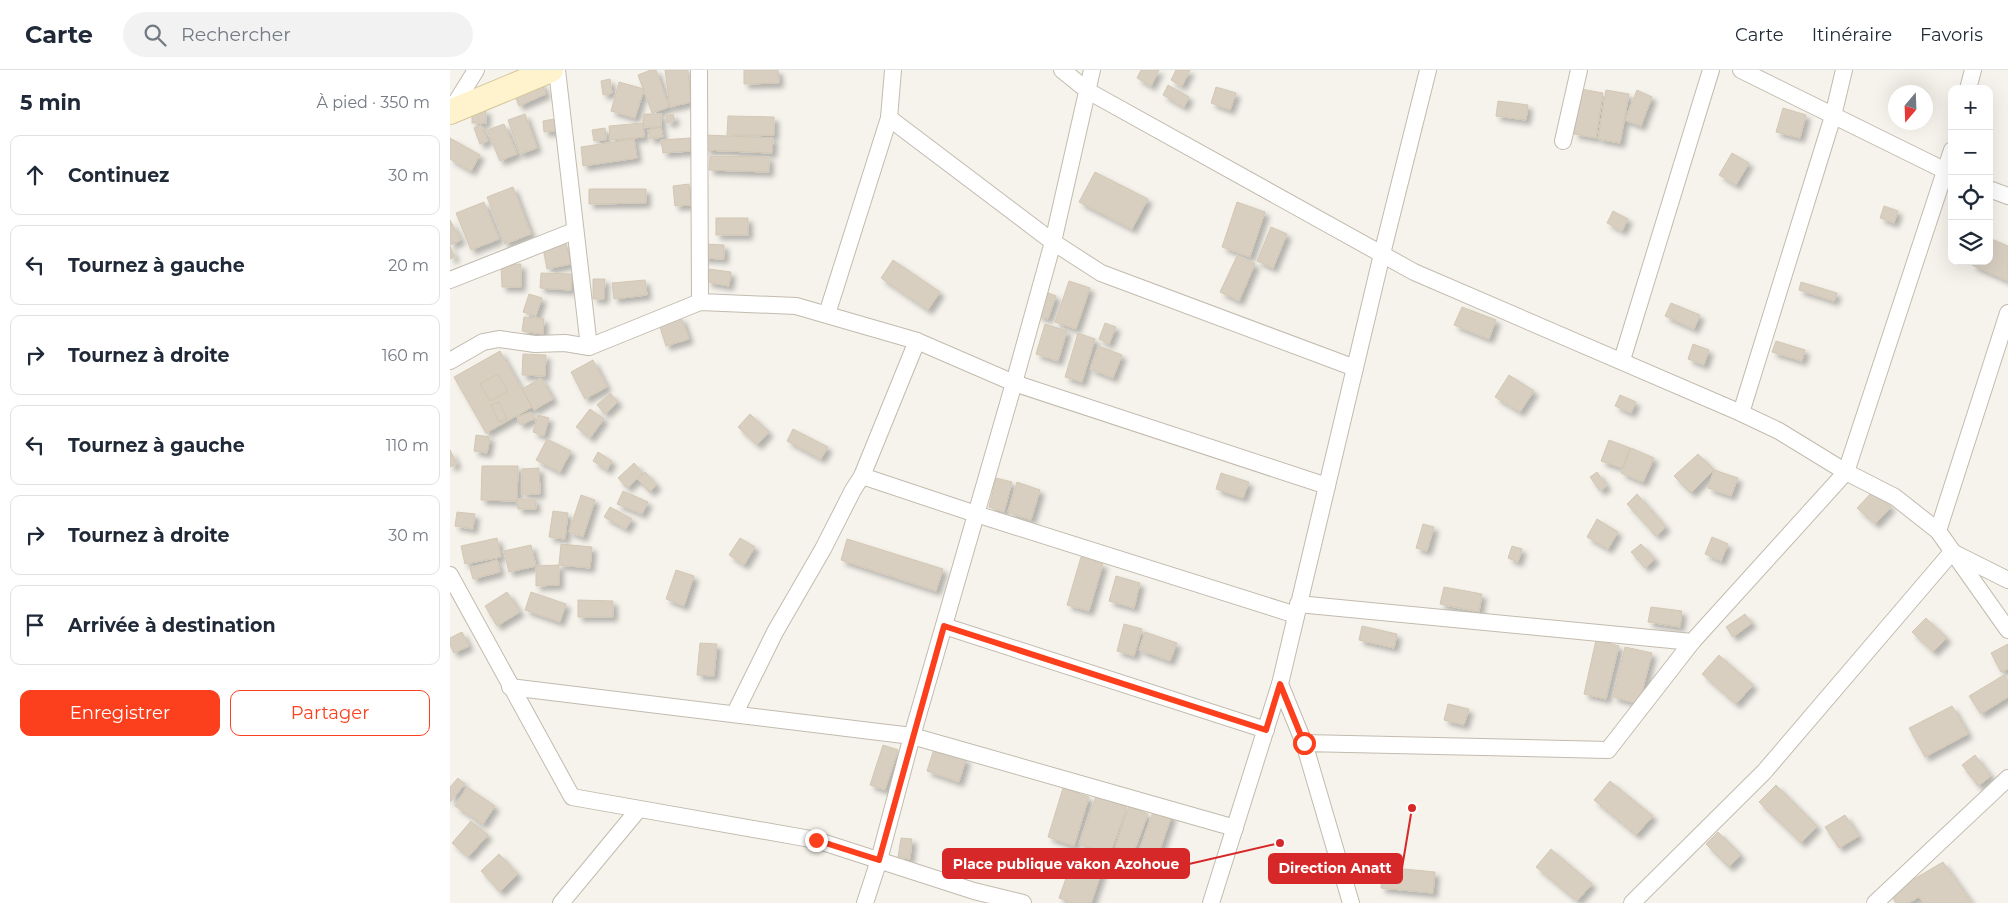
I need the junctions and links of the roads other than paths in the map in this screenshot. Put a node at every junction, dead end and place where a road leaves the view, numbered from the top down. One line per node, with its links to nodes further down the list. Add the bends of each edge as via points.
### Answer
1 (476, 70): 16 (street)
2 (551, 70): 16 (main road)
3 (557, 70): 24 (street)
4 (699, 70): 28 (street)
5 (893, 70): 18 (street)
6 (1062, 70): 15 (street)
7 (1092, 70): 15 (street)
8 (1428, 70): 26 (street)
9 (1579, 70): 19 (street)
10 (1711, 70): 34 (street)
11 (1741, 70): 17 (street)
12 (1844, 70): 17 (street)
13 (1973, 70): 14 (street)
14 (1969, 85)
15 (1088, 91): 25 (street); 26 (street)
16 (450, 112)
17 (1833, 116): 20 (street); 38 (street)
18 (890, 118): 25 (street); 30 (street)
19 (1563, 141)
20 (1948, 173)
21 (1948, 175): 39 (street)
22 (1993, 190): 23 (street)
23 (2008, 196)
24 (574, 231): 27 (street); 33 (street)
25 (1053, 242): 36 (street, via 1101,273); 37 (street)
26 (1382, 254): 34 (street, via 1414,272); 36 (street)
27 (450, 280)
28 (700, 302): 30 (street, via 796,306); 33 (street)
29 (2008, 312): 31 (street)
30 (827, 314): 32 (street)
31 (2005, 333): 43 (street)
32 (917, 341): 37 (street); 40 (street)
33 (589, 347): 35 (street, via 499,339 483,342)
34 (1622, 360): 38 (street)
35 (450, 361)
36 (1355, 368): 41 (street)
37 (1014, 383): 41 (street); 42 (street)
38 (1742, 413): 39 (street, via 1806,446)
39 (1846, 472): 43 (street, via 1895,497); 50 (street)
40 (862, 476): 42 (street); 53 (street)
41 (1327, 486): 47 (street)
42 (976, 514): 47 (street); 48 (street)
43 (1938, 531): 44 (street)
44 (1952, 552): 46 (street); 49 (street); 67 (street, via 1764,772)
45 (450, 575): 52 (street)
46 (2008, 580)
47 (1297, 610): 50 (street); 51 (street)
48 (944, 626): 54 (street); 55 (street)
49 (2008, 630)
50 (1692, 642): 56 (street, via 1608,750)
51 (1280, 684): 54 (street); 56 (street)
52 (510, 686): 53 (street); 58 (street, via 572,797)
53 (735, 713): 55 (street)
54 (1266, 730): 59 (street)
55 (912, 736): 59 (street); 60 (street)
56 (1304, 743): 66 (street)
57 (2008, 778): 68 (street)
58 (638, 810): 60 (street, via 816,840); 62 (street)
59 (1234, 828): 65 (street)
60 (879, 860): 61 (street); 63 (street)
61 (973, 897): 64 (street)
62 (561, 903)
63 (864, 903)
64 (1023, 903)
65 (1211, 903)
66 (1352, 903)
67 (1632, 903)
68 (1875, 903)

